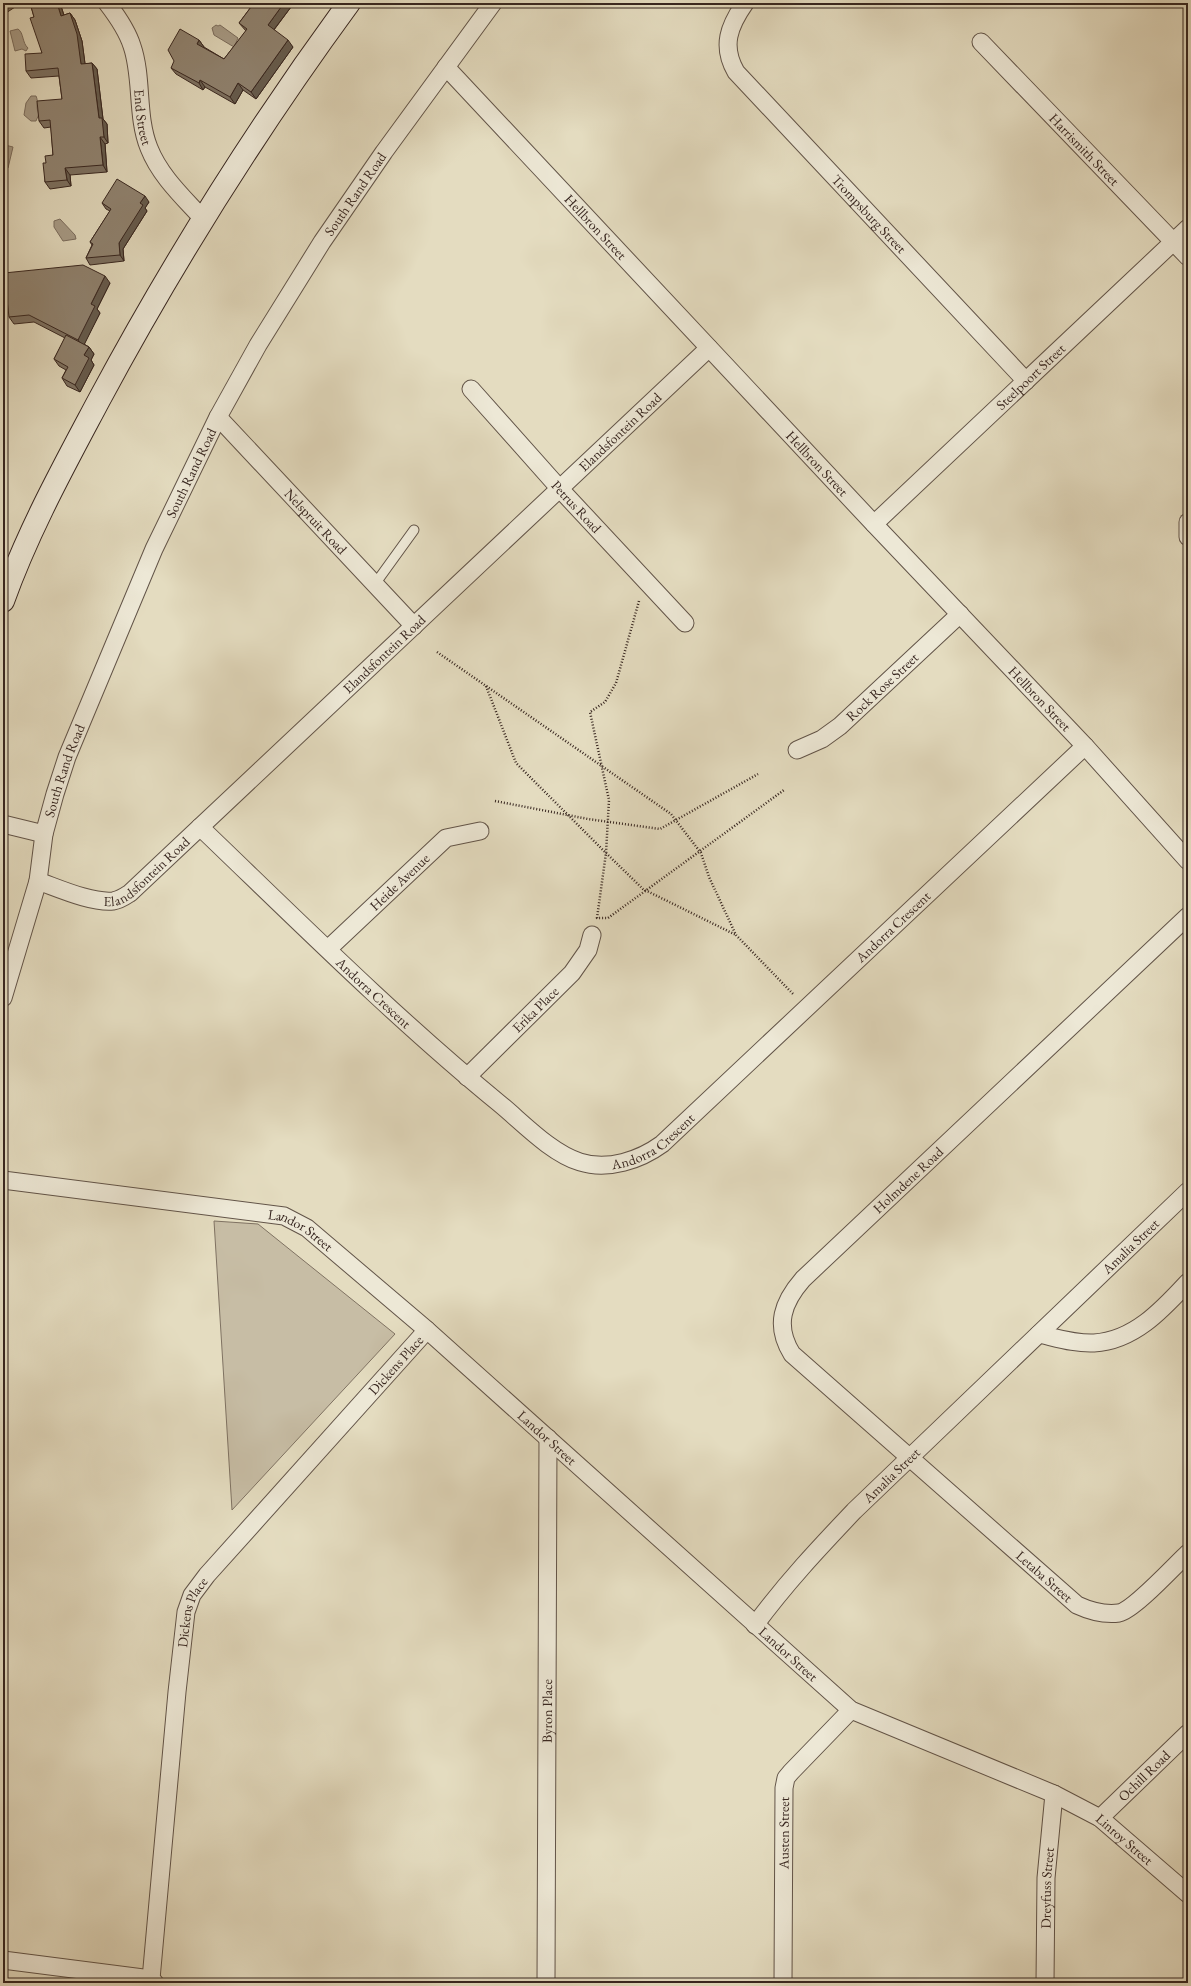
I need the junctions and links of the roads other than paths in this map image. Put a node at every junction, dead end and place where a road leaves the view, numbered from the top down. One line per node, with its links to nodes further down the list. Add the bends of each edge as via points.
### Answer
1 (108, 3): 7 (street, End Street, via 132,46 141,115 154,160)
2 (349, 3): 7 (main road, via 275,107)
3 (493, 3): 6 (street, South Rand Road)
4 (745, 3): 12 (street, Trompsburg Street, via 734,19 727,40 729,55 736,72)
5 (981, 42): 9 (street, Harrismith Street)
6 (446, 67): 11 (street, Hellbron Street); 14 (street, South Rand Road, via 322,242 258,345)
7 (202, 218): 21 (main road, via 138,328 71,453 41,512)
8 (1188, 228): 9 (street, Steelpoort Street)
9 (1174, 242): 10 (street, Harrismith Street); 12 (street, Steelpoort Street)
10 (1188, 258)
11 (709, 348): 15 (street, Elandsfontein Road); 17 (street, Hellbron Street)
12 (1026, 381): 17 (street, Steelpoort Street)
13 (471, 389): 15 (street, Petrus Road)
14 (218, 417): 20 (street, Nelspruit Road); 30 (street, South Rand Road, via 154,549 96,685 65,764)
15 (560, 489): 23 (street, Petrus Road); 24 (street, Elandsfontein Road)
16 (1188, 522): 19 (street)
17 (874, 524): 22 (street, Hellbron Street)
18 (414, 530): 20 (lane)
19 (1188, 537)
20 (375, 584): 24 (street, Nelspruit Road)
21 (3, 601)
22 (960, 614): 25 (street, Hellbron Street); 26 (street, Rock Rose Street, via 840,726 822,739)
23 (685, 623)
24 (414, 626): 28 (street, Elandsfontein Road)
25 (1085, 746): 31 (street, Hellbron Street); 37 (street, Andorra Crescent, via 662,1144 649,1153 624,1162 602,1165 580,1163 558,1152)
26 (797, 750)
27 (3, 824): 30 (street)
28 (200, 827): 32 (street, Elandsfontein Road, via 122,898 114,901 102,901); 35 (street, Andorra Crescent)
29 (480, 831): 35 (street, Heide Avenue, via 446,838)
30 (44, 834): 32 (street, South Rand Road)
31 (1188, 861)
32 (38, 881): 36 (street, South Rand Road)
33 (1188, 916): 44 (street, Holmdene Road, via 803,1279 789,1297 782,1316 782,1325 786,1343 792,1354)
34 (592, 935): 37 (street, Erika Place, via 588,950 572,973)
35 (328, 950): 37 (street, Andorra Crescent)
36 (3, 998)
37 (466, 1077)
38 (3, 1180): 41 (street, Landor Street, via 290,1217 307,1228)
39 (1188, 1191): 42 (street, Amalia Street)
40 (1188, 1282): 42 (street, via 1146,1322 1120,1338 1094,1343)
41 (427, 1330): 43 (street, Landor Street); 53 (street, Dickens Place, via 207,1575 192,1595 186,1612 177,1692)
42 (1039, 1334): 44 (street, Amalia Street)
43 (548, 1438): 46 (street, Landor Street); 54 (street, Byron Place)
44 (911, 1457): 45 (street, Letaba Street, via 1077,1605 1087,1610 1100,1613 1123,1611); 46 (street, Amalia Street, via 801,1566)
45 (1188, 1553)
46 (755, 1626): 47 (street, Landor Street)
47 (851, 1710): 49 (street, Landor Street); 55 (street, Austen Street, via 786,1778)
48 (1188, 1733): 50 (street, Ochill Road)
49 (1054, 1794): 50 (street, Linroy Street); 56 (street, Dreyfuss Street, via 1046,1878)
50 (1100, 1818): 51 (street, Linroy Street)
51 (1188, 1894)
52 (3, 1960): 53 (street)
53 (153, 1981)
54 (546, 1983)
55 (782, 1983)
56 (1045, 1983)

